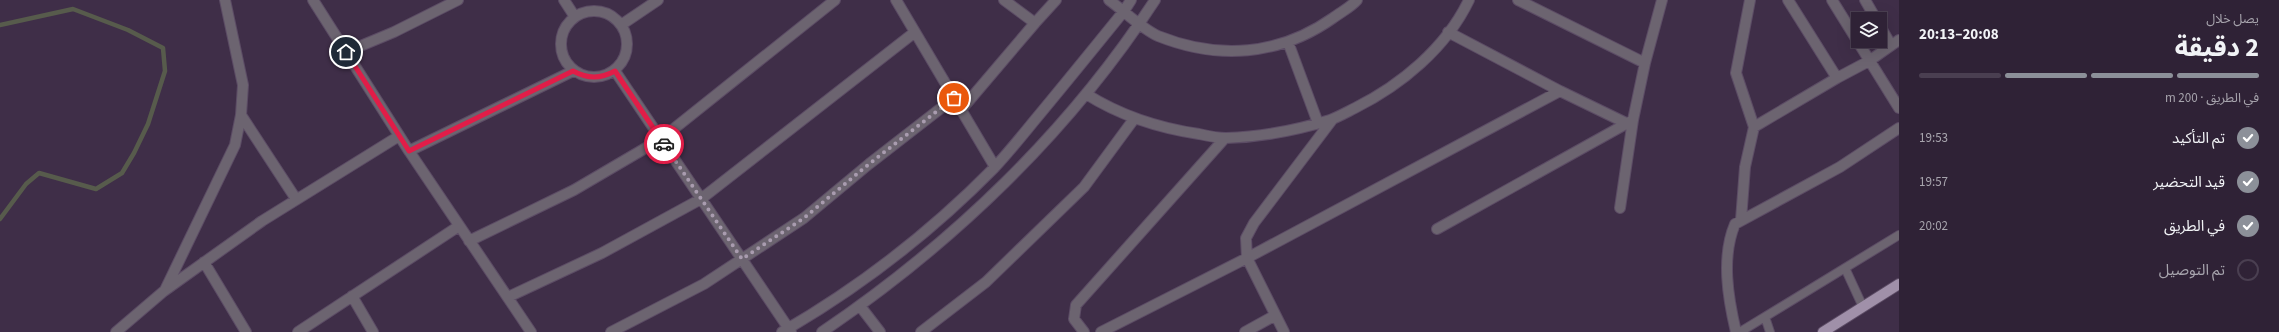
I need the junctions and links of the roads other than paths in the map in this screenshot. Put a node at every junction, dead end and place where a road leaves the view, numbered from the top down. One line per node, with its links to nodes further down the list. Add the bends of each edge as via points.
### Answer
1 (225, 0): 43 (street, via 243,85)
2 (313, 0): 32 (street)
3 (458, 0): 32 (street, via 394,32)
4 (564, 0): 23 (street)
5 (658, 0): 26 (street)
6 (835, 0): 52 (street)
7 (896, 0): 27 (street)
8 (1004, 0): 24 (street)
9 (1056, 0): 24 (street)
10 (1109, 0): 21 (street)
11 (1131, 0): 21 (street)
12 (1155, 0): 25 (street)
13 (1357, 0): 30 (street, via 1321,27)
14 (1469, 0): 28 (street)
15 (1518, 0): 34 (street)
16 (1662, 0): 34 (street)
17 (1750, 0): 48 (street, via 1736,73)
18 (1788, 0): 37 (street)
19 (1832, 0): 33 (street)
20 (1865, 0): 22 (street)
21 (1124, 11): 25 (street); 54 (street)
22 (1872, 12)
23 (575, 17): 26 (street, via 588,11 597,11 615,18); 35 (street, via 563,30 560,41 563,57)
24 (1035, 23): 42 (street)
25 (1140, 23): 30 (street, via 1156,35 1218,52 1259,50); 39 (street)
26 (621, 25): 36 (street, via 626,34 626,54)
27 (914, 32): 40 (street); 56 (street)
28 (1448, 32): 38 (street); 45 (street, via 1411,73 1373,99)
29 (1887, 33): 31 (street)
30 (1288, 42): 47 (street)
31 (1895, 42): 33 (street)
32 (346, 52): 50 (street)
33 (1869, 61): 37 (street); 41 (street)
34 (1645, 62): 46 (street)
35 (573, 71): 36 (street, via 594,78); 53 (street)
36 (615, 71): 52 (street)
37 (1837, 78): 48 (street)
38 (1560, 91): 46 (street); 63 (street)
39 (1086, 94): 44 (street); 71 (street, via 1010,177 971,215)
40 (954, 98): 42 (street); 64 (street, via 804,218)
41 (1899, 108)
42 (961, 110): 54 (street)
43 (241, 115): 55 (street); 68 (street, via 235,145)
44 (1134, 119): 51 (street, via 1175,131); 84 (street, via 1084,187 986,282)
45 (1332, 120): 47 (street); 63 (street, via 1249,231 1245,244)
46 (1630, 121): 57 (street); 60 (street)
47 (1318, 123): 51 (street)
48 (1754, 127): 58 (street, via 1746,167)
49 (1899, 128): 58 (street, via 1840,167)
50 (399, 136): 53 (street); 55 (street)
51 (1225, 138): 85 (street, via 1076,305 1074,319)
52 (661, 139): 56 (street); 62 (street, via 574,190)
53 (409, 151): 59 (street)
54 (995, 167): 75 (street, via 912,242 852,289)
55 (296, 199): 65 (street)
56 (701, 199): 64 (street); 70 (street, via 602,253)
57 (1620, 208)
58 (1741, 220): 89 (street, via 1735,224 1727,251 1728,290)
59 (459, 226): 62 (street); 69 (street)
60 (1437, 229)
61 (1899, 235): 66 (lane)
62 (469, 241): 70 (street)
63 (1247, 258): 73 (street); 86 (street)
64 (742, 259): 75 (street); 81 (street, via 704,284)
65 (204, 262): 68 (street); 77 (street)
66 (1845, 268): 72 (lane); 74 (lane)
67 (1899, 284): 72 (main road)
68 (164, 291): 76 (street)
69 (352, 296): 78 (street); 79 (street)
70 (508, 297): 80 (street)
71 (860, 306): 82 (street); 83 (street)
72 (1863, 307): 92 (main road)
73 (1274, 316): 87 (street); 88 (street)
74 (1765, 317): 90 (lane); 91 (lane)
75 (787, 331)
76 (116, 332)
77 (246, 332)
78 (298, 332)
79 (373, 332)
80 (531, 332)
81 (611, 332)
82 (822, 332)
83 (880, 332)
84 (921, 332)
85 (1084, 332)
86 (1101, 332)
87 (1245, 332)
88 (1284, 332)
89 (1736, 332)
90 (1740, 332)
91 (1770, 332)
92 (1823, 332)

